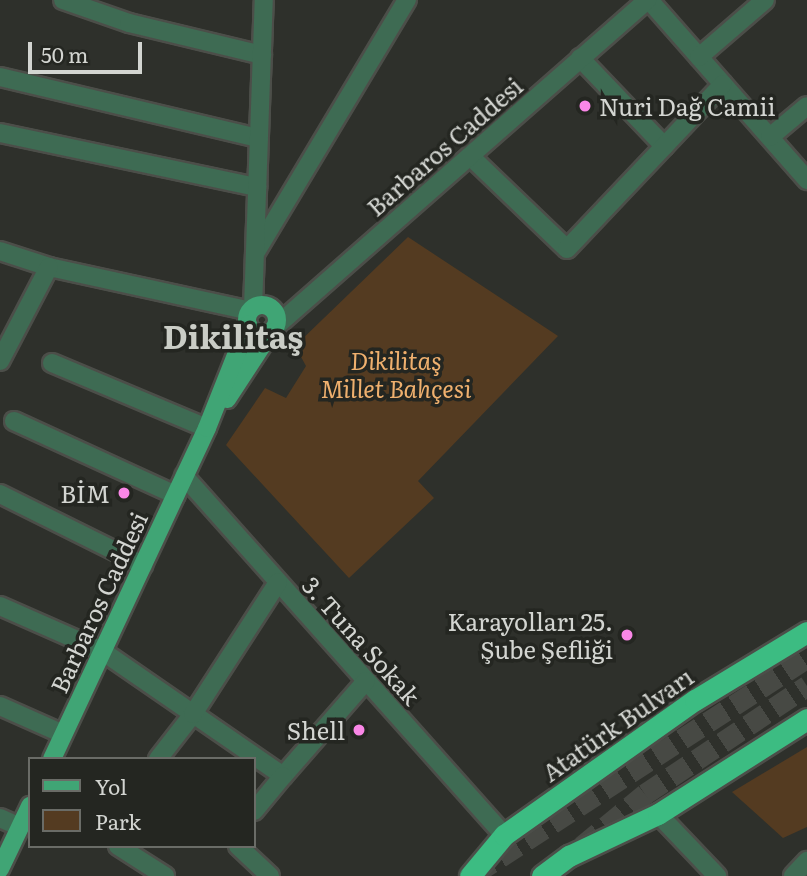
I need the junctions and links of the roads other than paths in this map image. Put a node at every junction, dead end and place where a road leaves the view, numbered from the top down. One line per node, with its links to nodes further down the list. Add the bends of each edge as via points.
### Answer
1 (63, 0): 6 (street, via 129,23)
2 (264, 0): 6 (street)
3 (407, 0): 20 (street)
4 (648, 0): 7 (street); 8 (street, Barbaros Caddesi)
5 (765, 0): 7 (street)
6 (262, 55): 14 (street)
7 (699, 57): 10 (street)
8 (580, 58): 15 (street); 16 (street, Barbaros Caddesi)
9 (0, 77): 14 (street)
10 (723, 84): 13 (street); 15 (street)
11 (807, 106): 13 (street)
12 (0, 133): 18 (street)
13 (770, 137): 17 (street)
14 (259, 138): 18 (street)
15 (664, 146): 16 (street, via 567,249)
16 (470, 156): 23 (street, Barbaros Caddesi)
17 (807, 180)
18 (257, 187): 20 (street)
19 (0, 251): 21 (street)
20 (255, 253): 22 (street)
21 (49, 267): 22 (street); 24 (street)
22 (251, 314): 23 (main road, via 258,334); 23 (main road, via 271,307 277,317); 27 (main road)
23 (273, 330): 27 (main road)
24 (0, 361)
25 (52, 363): 27 (street)
26 (14, 421): 30 (street)
27 (207, 428): 28 (main road, Barbaros Caddesi)
28 (184, 476): 30 (main road, Barbaros Caddesi); 32 (street, 3. Tuna Sokak)
29 (0, 494): 31 (street)
30 (176, 495): 31 (main road, Barbaros Caddesi)
31 (143, 565): 35 (main road, Barbaros Caddesi)
32 (278, 582): 36 (street, 3. Tuna Sokak); 38 (street)
33 (0, 606): 35 (street)
34 (807, 632): 51 (highway, Atatürk Bulvarı, via 695,700)
35 (102, 651): 38 (street); 40 (main road, Barbaros Caddesi)
36 (366, 681): 45 (street); 51 (street, 3. Tuna Sokak)
37 (0, 706): 40 (street)
38 (193, 714): 42 (street); 43 (street)
39 (807, 719): 48 (highway)
40 (63, 734): 41 (main road, Barbaros Caddesi)
41 (53, 757)
42 (160, 757)
43 (255, 757)
44 (256, 758): 45 (street)
45 (282, 776): 46 (street)
46 (256, 808)
47 (28, 810): 50 (main road)
48 (658, 814): 59 (highway, via 569,856); 60 (street)
49 (0, 818): 50 (street)
50 (20, 827): 55 (main road)
51 (504, 835): 58 (highway, Atatürk Bulvarı)
52 (121, 848): 56 (street)
53 (240, 848): 57 (street)
54 (807, 861): 61 (street)
55 (0, 869)
56 (165, 876)
57 (270, 876)
58 (470, 876)
59 (542, 876)
60 (718, 876)
61 (793, 876)

